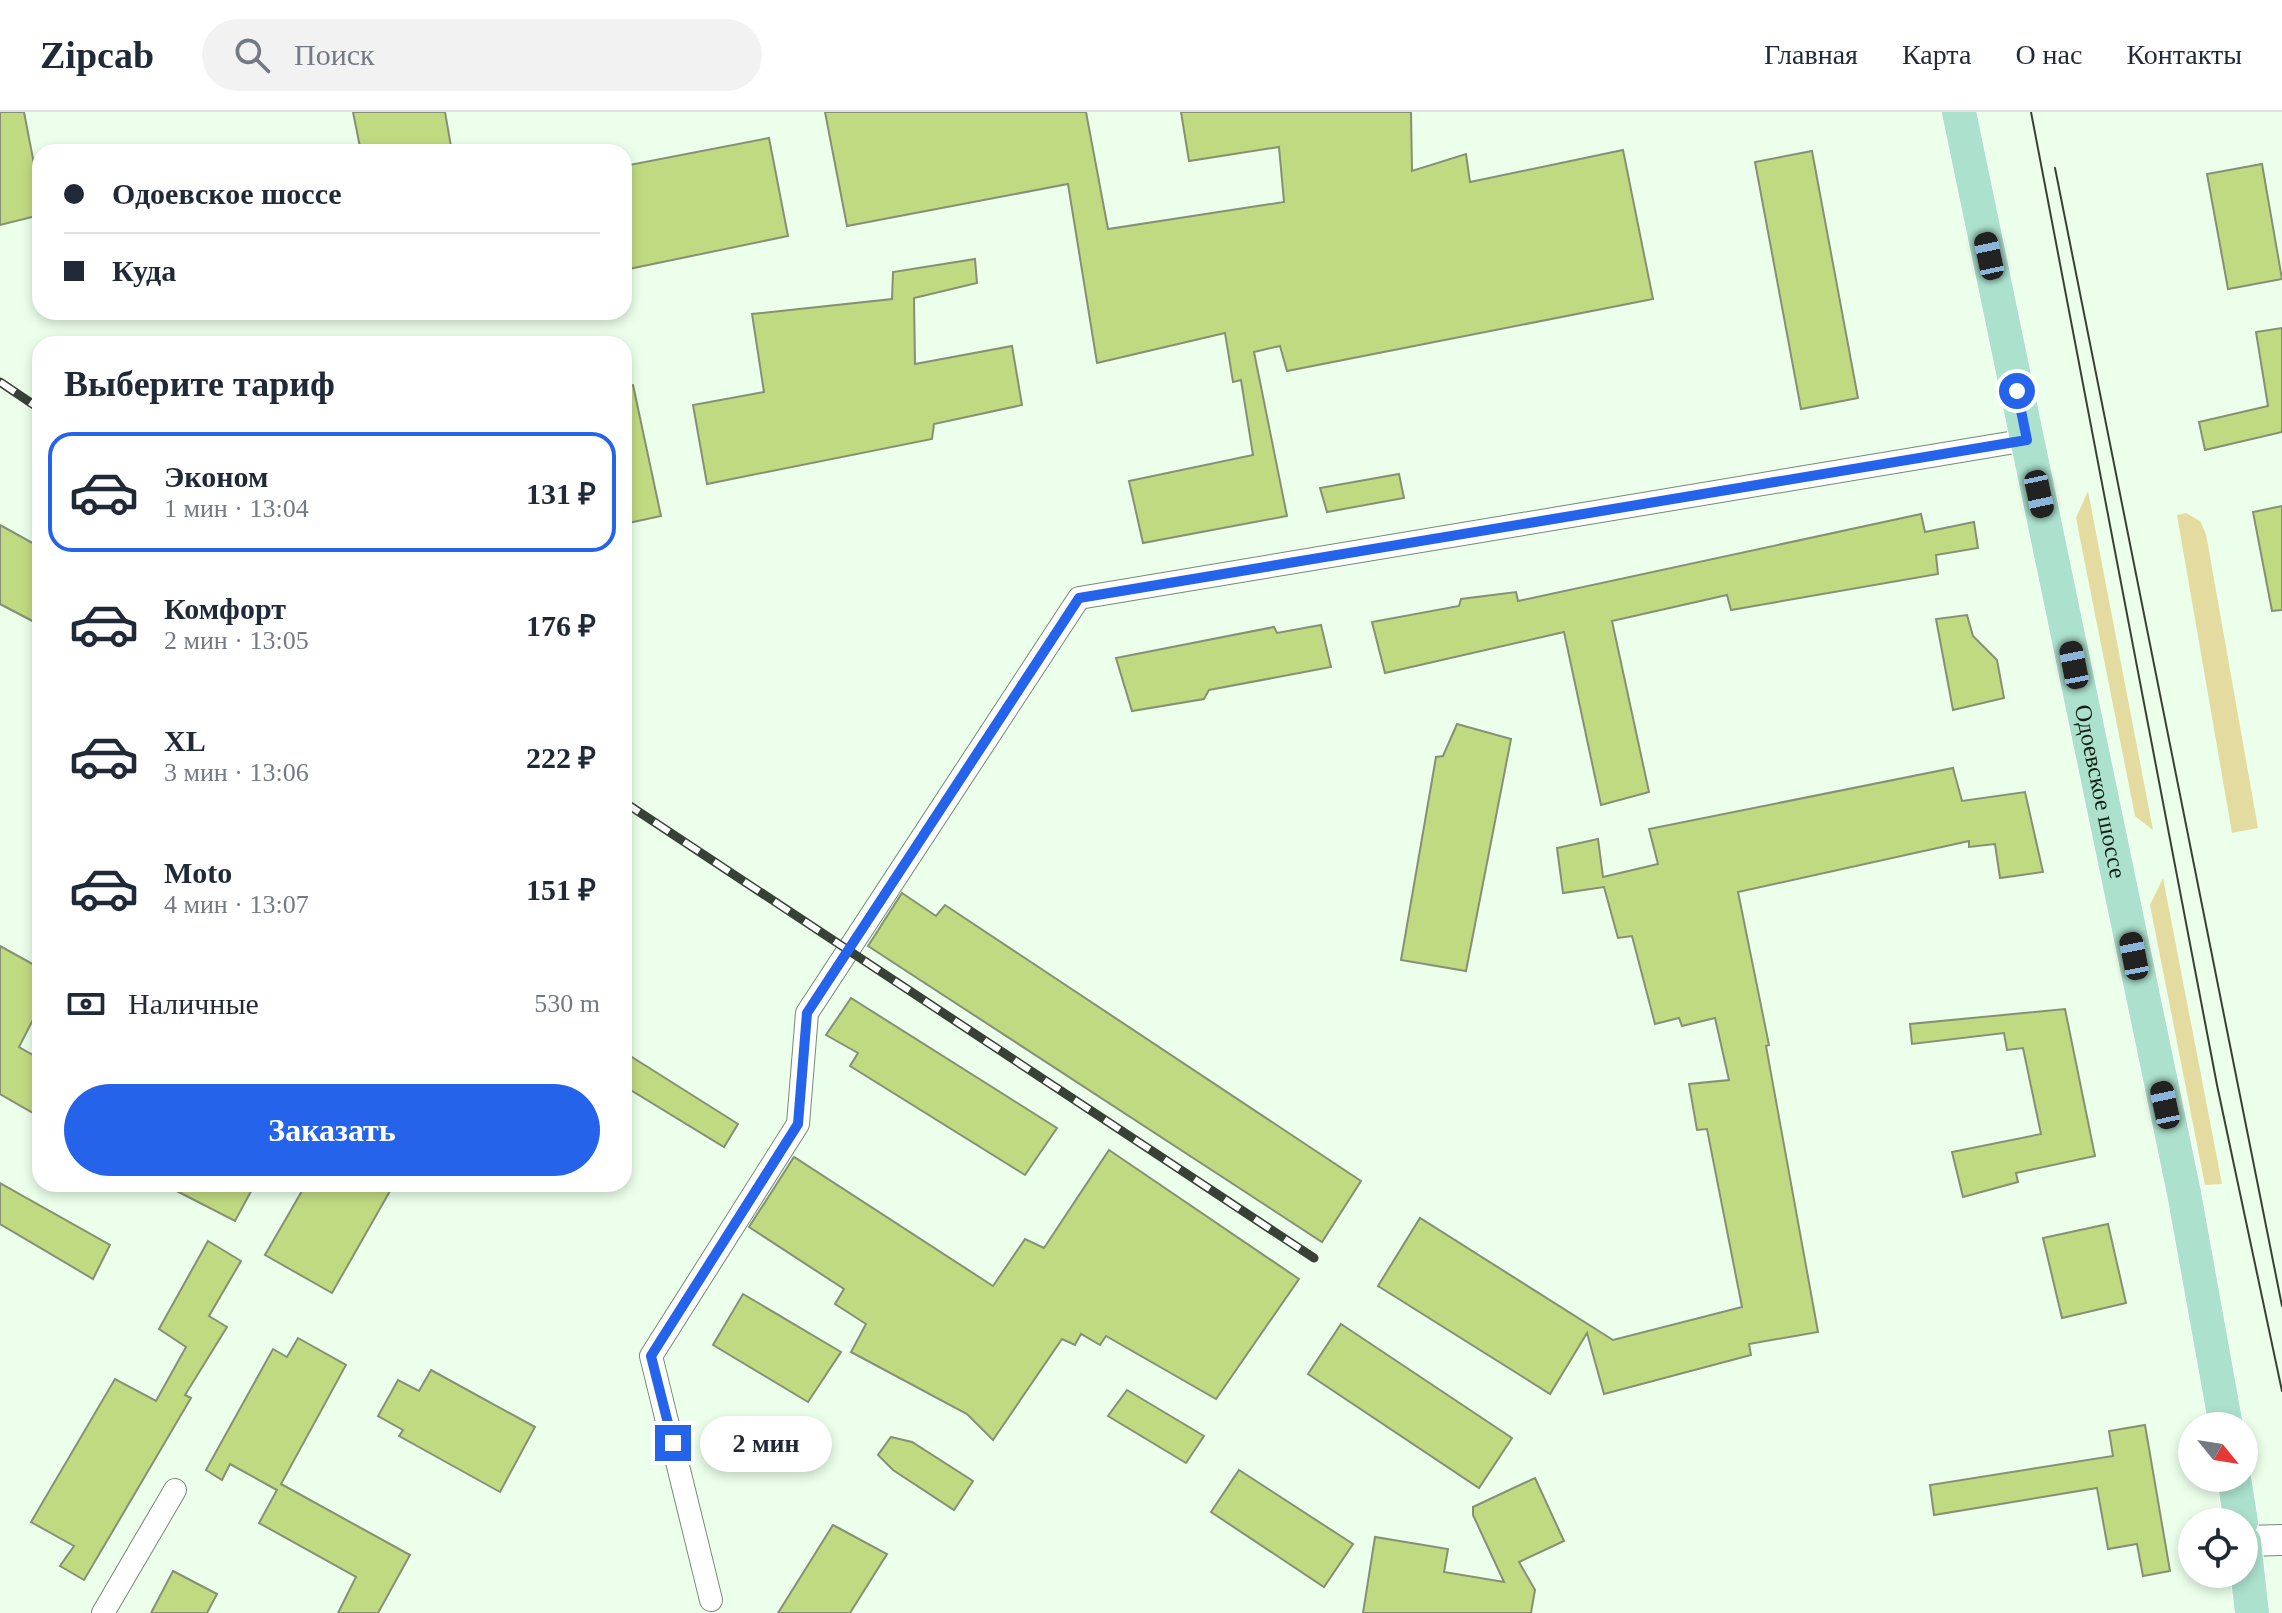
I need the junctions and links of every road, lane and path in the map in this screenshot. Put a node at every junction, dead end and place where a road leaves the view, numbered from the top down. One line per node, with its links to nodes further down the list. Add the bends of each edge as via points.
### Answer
1 (1959, 112): 2 (main road, Одоевское шоссе)
2 (2027, 440): 3 (main road, Одоевское шоссе, via 2184,1193); 8 (street, via 1079,598 807,1013 798,1124 651,1356)
3 (2223, 1412)
4 (175, 1490): 9 (street)
5 (2282, 1540): 6 (street)
6 (2258, 1541)
7 (2249, 1588): 10 (main road)
8 (711, 1600)
9 (103, 1613)
10 (2252, 1613)

